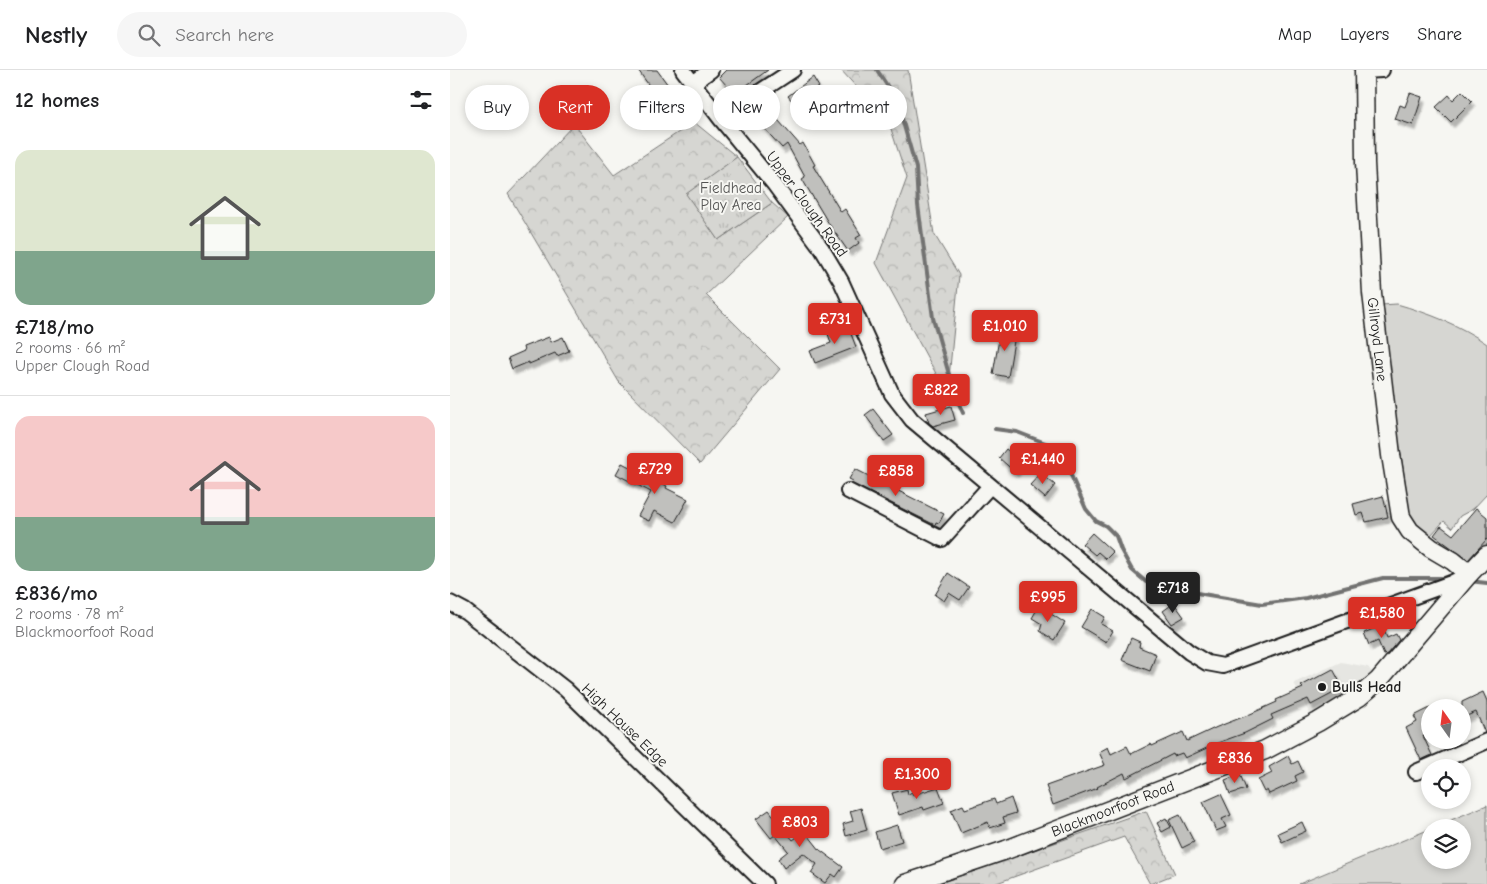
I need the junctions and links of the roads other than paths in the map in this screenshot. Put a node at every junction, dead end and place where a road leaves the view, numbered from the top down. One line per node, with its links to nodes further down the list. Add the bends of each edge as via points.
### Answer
1 (683, 70): 6 (street, Upper Clough Road)
2 (711, 70): 6 (street)
3 (793, 70): 7 (street)
4 (1364, 70): 5 (street); 13 (street, Gillroyd Lane, via 1372,293 1401,517 1410,531 1453,561)
5 (1382, 70)
6 (693, 83): 8 (street, Upper Clough Road)
7 (770, 85)
8 (713, 109)
9 (730, 130): 10 (street, Upper Clough Road, via 822,249 841,281 892,394 912,420)
10 (990, 486): 11 (street, via 942,539); 13 (street, Upper Clough Road, via 1189,652 1207,663 1223,666)
11 (848, 491)
12 (1487, 556): 13 (street, Blackmoorfoot Road)
13 (1459, 581): 18 (street, Blackmoorfoot Road, via 1378,682 1310,726 1255,753 1006,850)
14 (450, 604): 17 (street, High House Edge, via 465,611 565,689)
15 (1487, 741): 16 (street)
16 (1416, 772)
17 (765, 884)
18 (905, 884)

